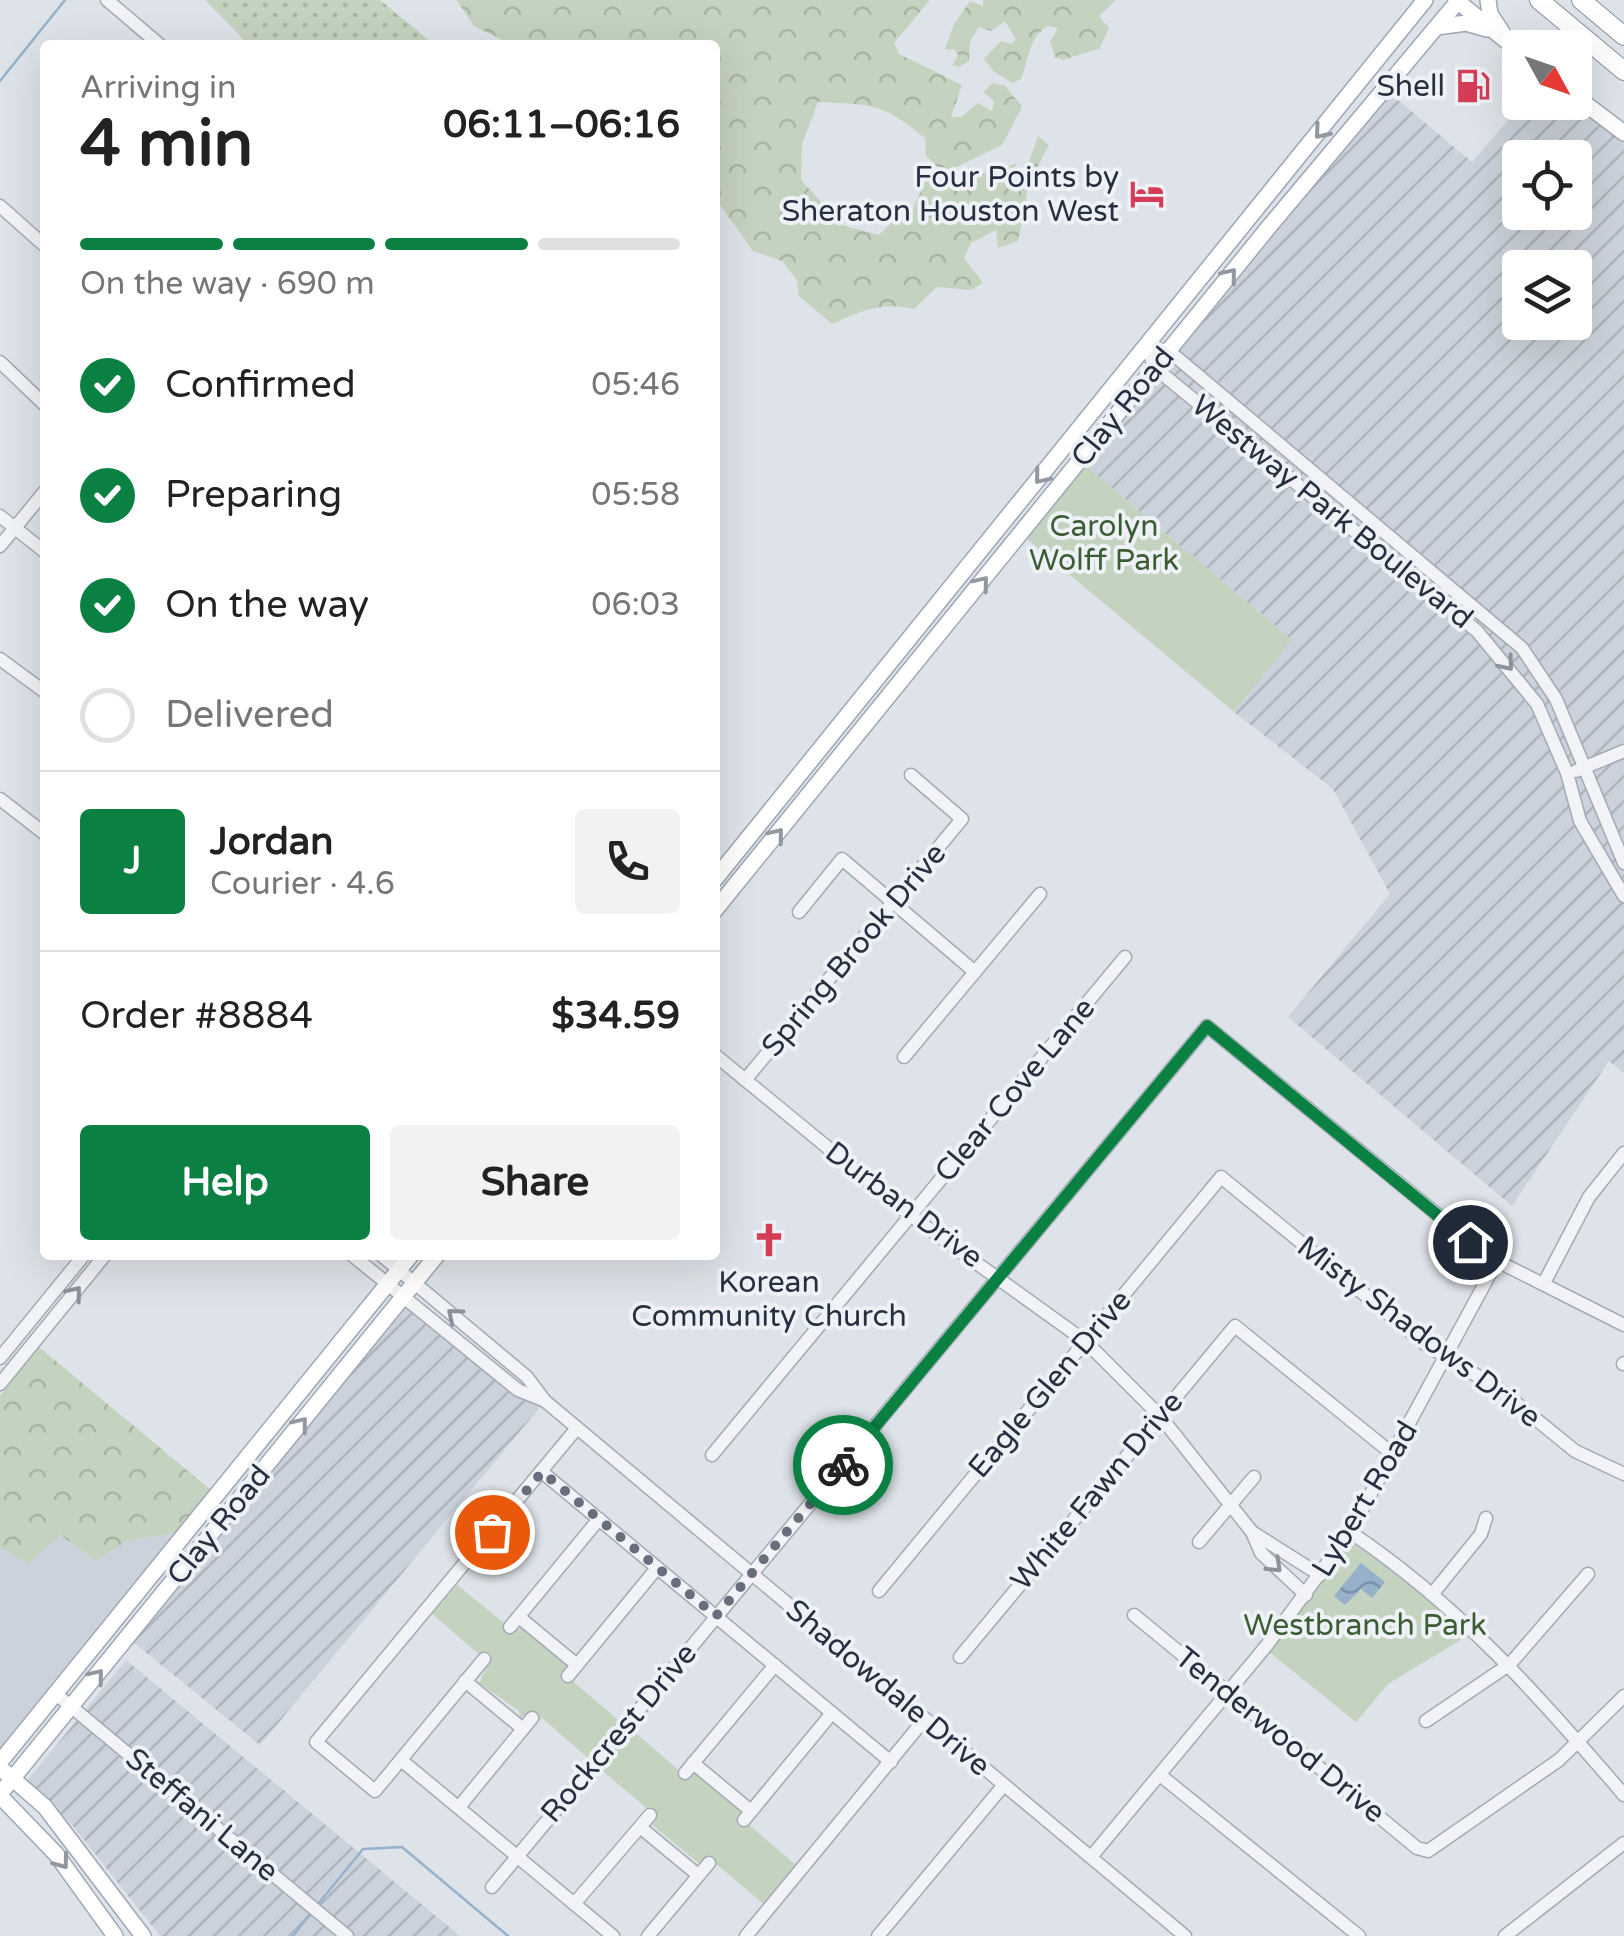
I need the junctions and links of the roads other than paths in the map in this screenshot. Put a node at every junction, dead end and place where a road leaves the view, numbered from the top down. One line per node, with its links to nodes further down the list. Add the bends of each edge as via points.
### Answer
1 (107, 0): 14 (street)
2 (1413, 0): 9 (main road)
3 (1425, 0): 9 (main road, Clay Road)
4 (1488, 0): 10 (main road)
5 (1539, 0): 15 (highway)
6 (1581, 0): 12 (highway)
7 (1458, 1): 8 (main road, Clay Road); 11 (main road)
8 (1437, 26): 11 (main road, via 1466,23); 18 (main road, Clay Road)
9 (1402, 29): 16 (main road, Clay Road)
10 (1502, 30)
11 (1493, 31): 13 (main road)
12 (1624, 36)
13 (1502, 38)
14 (154, 40)
15 (1624, 72)
16 (1344, 105): 18 (main road); 21 (main road, Clay Road, one-way to 21)
17 (1592, 109): 19 (main road)
18 (1359, 118): 22 (main road, Clay Road)
19 (1624, 134)
20 (0, 206): 23 (street)
21 (1252, 215): 22 (main road); 24 (main road, Clay Road)
22 (1268, 228): 25 (main road, Clay Road, one-way to 22)
23 (40, 242)
24 (1147, 347): 25 (street, Westway Park Boulevard); 27 (street, Westway Park Boulevard); 32 (main road, Clay Road, one-way to 32)
25 (1169, 351): 27 (main road, Clay Road); 43 (street, Westway Park Boulevard, via 1522,648 1556,699)
26 (0, 362): 28 (street)
27 (1155, 368): 33 (main road, Clay Road); 44 (street, Westway Park Boulevard, one-way to 44, via 1477,631 1537,704)
28 (40, 400)
29 (40, 496): 31 (street)
30 (0, 516): 31 (street)
31 (14, 528): 34 (street); 35 (street)
32 (997, 531): 33 (main road); 36 (main road, Clay Road)
33 (1013, 544): 37 (main road, Clay Road, one-way to 33)
34 (0, 546)
35 (40, 548)
36 (916, 631): 37 (main road); 40 (main road, Clay Road)
37 (933, 643): 42 (main road, Clay Road)
38 (0, 659): 39 (street)
39 (40, 688)
40 (827, 740): 42 (main road); 48 (main road, Clay Road)
41 (1624, 751): 43 (street)
42 (843, 753): 50 (main road, Clay Road, one-way to 42)
43 (1584, 770): 44 (street); 49 (street, Westway Park Boulevard)
44 (1567, 773): 53 (street, Westway Park Boulevard, via 1580,821)
45 (911, 776): 54 (street, Spring Brook Drive, via 962,819)
46 (0, 799): 47 (street)
47 (40, 830)
48 (732, 858): 50 (main road); 51 (main road, Clay Road)
49 (1624, 864)
50 (746, 872): 55 (main road, Clay Road)
51 (720, 873)
52 (1040, 894): 58 (street)
53 (1624, 896)
54 (894, 902): 56 (street, via 842,859); 58 (street); 61 (street, Spring Brook Drive)
55 (720, 904)
56 (799, 912)
57 (1125, 957): 64 (street, Clear Cove Lane)
58 (975, 972): 59 (street)
59 (904, 1057)
60 (720, 1060): 61 (street, Durban Drive)
61 (744, 1080): 64 (street, Durban Drive)
62 (1624, 1153): 76 (street, via 1589,1197)
63 (1221, 1177): 81 (street, Eagle Glen Drive); 82 (street, Misty Shadows Drive)
64 (911, 1216): 73 (street, Durban Drive); 89 (street, Clear Cove Lane)
65 (80, 1260): 78 (street)
66 (102, 1260): 80 (street, one-way to 66)
67 (358, 1260): 75 (street, Shadowdale Drive)
68 (387, 1260): 72 (street, Shadowdale Drive)
69 (407, 1260): 72 (main road, Clay Road)
70 (434, 1260): 74 (main road, Clay Road)
71 (1497, 1261): 73 (street, Rockcrest Drive, via 1207,1026); 76 (street); 82 (street, Lybert Road)
72 (399, 1270): 74 (street, Shadowdale Drive); 75 (main road, Clay Road)
73 (1001, 1276): 81 (street, Durban Drive); 103 (street, Rockcrest Drive)
74 (415, 1283): 77 (main road, Clay Road); 85 (street, Shadowdale Drive, one-way to 74, via 528,1377)
75 (387, 1284): 77 (street, Shadowdale Drive); 88 (main road, Clay Road)
76 (1544, 1284): 79 (street)
77 (404, 1297): 85 (street, Shadowdale Drive, via 518,1390); 91 (main road, Clay Road, one-way to 77)
78 (32, 1318): 80 (street); 83 (street)
79 (1624, 1326)
80 (46, 1328): 84 (street)
81 (1085, 1340): 86 (street, Durban Drive); 107 (street, Eagle Glen Drive)
82 (1446, 1356): 90 (street, Lybert Road); 93 (street, Misty Shadows Drive, via 1499,1388 1575,1451)
83 (0, 1358)
84 (0, 1384)
85 (546, 1401): 87 (street, Shadowdale Drive)
86 (1160, 1416): 90 (street, White Fawn Drive, via 1235,1326); 95 (street, Durban Drive); 112 (street, White Fawn Drive)
87 (577, 1428): 92 (street); 103 (street, Shadowdale Drive)
88 (256, 1446): 91 (main road); 102 (main road, Clay Road)
89 (712, 1454)
90 (1394, 1456): 99 (street, Lybert Road)
91 (273, 1458): 106 (main road, Clay Road)
92 (542, 1472): 97 (street); 125 (street, via 316,1742 375,1791)
93 (1624, 1474)
94 (1254, 1477): 95 (street)
95 (1230, 1506): 98 (street, Durban Drive); 100 (street)
96 (1486, 1518): 108 (street, via 1482,1534)
97 (599, 1519): 101 (street); 101 (street, via 515,1622 572,1670)
98 (1252, 1532): 104 (street, Durban Drive); 109 (street, Durban Drive, one-way to 109, via 1262,1553)
99 (1350, 1532): 104 (street, Lybert Road); 108 (street)
100 (1199, 1542)
101 (657, 1568): 110 (street)
102 (157, 1569): 106 (main road); 118 (main road, Clay Road)
103 (753, 1573): 110 (street, Rockcrest Drive); 122 (street, Shadowdale Drive)
104 (1320, 1574): 109 (street, Lybert Road)
105 (1588, 1574): 114 (street)
106 (174, 1581): 120 (main road, Clay Road, one-way to 106)
107 (879, 1591)
108 (1434, 1592): 114 (street)
109 (1306, 1594): 117 (street, Lybert Road)
110 (716, 1616): 115 (street); 136 (street, Rockcrest Drive)
111 (1134, 1616): 117 (street, Tenderwood Drive)
112 (960, 1658)
113 (484, 1659): 116 (street)
114 (1510, 1664): 123 (street); 124 (street)
115 (775, 1665): 121 (street); 121 (street, via 689,1768 747,1815)
116 (465, 1681): 125 (street); 132 (street, via 527,1723)
117 (1228, 1691): 124 (street, Tenderwood Drive, via 1428,1851); 128 (street, Lybert Road)
118 (56, 1694): 120 (street, Steffani Lane); 127 (main road, Clay Road)
119 (1624, 1696): 124 (street)
120 (72, 1706): 127 (main road, Clay Road); 144 (street, Steffani Lane)
121 (832, 1713): 126 (street)
122 (924, 1720): 126 (street); 129 (street, Shadowdale Drive)
123 (1426, 1722)
124 (1578, 1743): 131 (street)
125 (401, 1760): 132 (street)
126 (891, 1762): 147 (street)
127 (4, 1769): 130 (main road, Clay Road); 143 (main road, via 45,1807)
128 (1160, 1775): 137 (street, Lybert Road); 150 (street)
129 (1003, 1786): 137 (street, Shadowdale Drive); 148 (street)
130 (0, 1795): 142 (main road, one-way to 142, via 56,1854)
131 (1624, 1795)
132 (459, 1807): 136 (street)
133 (650, 1816): 134 (street)
134 (640, 1827): 139 (street); 141 (street)
135 (1624, 1843): 151 (street)
136 (517, 1856): 140 (street, Rockcrest Drive); 141 (street)
137 (1091, 1857): 149 (street, Shadowdale Drive)
138 (709, 1863): 139 (street)
139 (698, 1876): 146 (street)
140 (492, 1887)
141 (574, 1904): 145 (street)
142 (115, 1936)
143 (144, 1936)
144 (346, 1936)
145 (613, 1936)
146 (648, 1936)
147 (746, 1936)
148 (878, 1936)
149 (1186, 1936)
150 (1359, 1936)
151 (1505, 1936)

